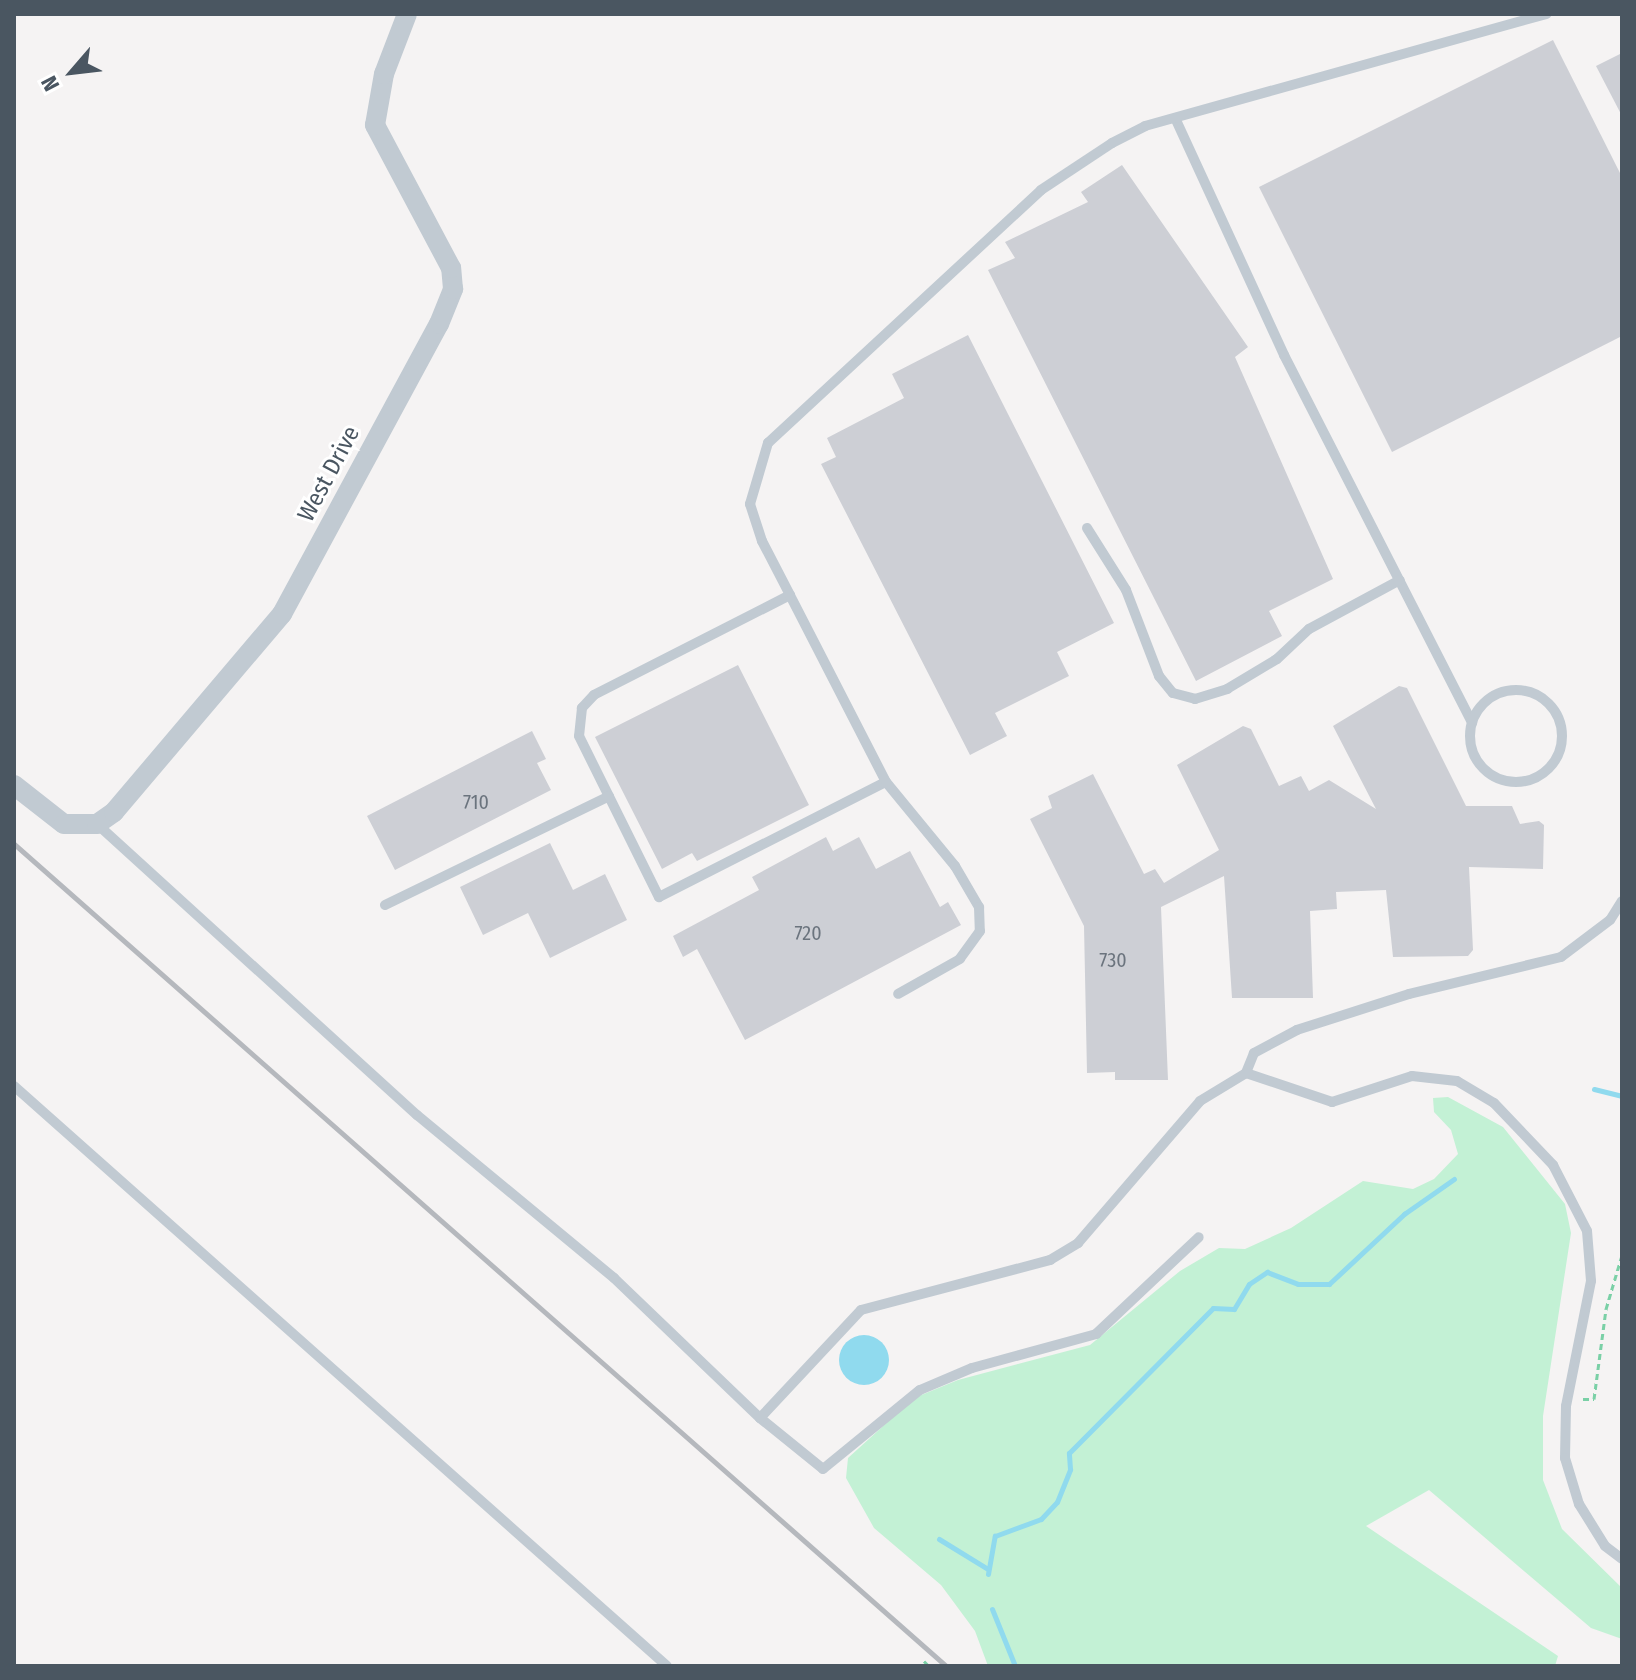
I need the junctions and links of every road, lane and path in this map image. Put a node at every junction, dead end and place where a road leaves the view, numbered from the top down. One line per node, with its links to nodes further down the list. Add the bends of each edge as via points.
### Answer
1 (407, 14): 11 (street, West Drive, via 384,74 375,125 444,247 453,289 448,307 282,614 178,741)
2 (1547, 14): 3 (lane)
3 (1176, 120): 5 (lane, via 1284,355); 6 (lane, via 1145,126 1112,143 1041,190 768,443 750,504)
4 (1087, 528): 5 (lane, via 1126,590 1159,676 1173,693 1195,699 1227,689 1277,659 1309,629)
5 (1400, 580): 7 (lane)
6 (790, 595): 8 (lane); 10 (lane, via 594,695 582,708 579,736)
7 (1472, 723): 7 (lane, via 1474,756 1498,778 1530,780 1549,768 1560,750 1558,717 1544,700 1524,691 1492,697)
8 (886, 782): 10 (lane, via 659,897); 14 (lane, via 955,866 979,907 980,931 960,959)
9 (14, 785): 11 (street, via 64,824)
10 (609, 796): 13 (lane)
11 (97, 824): 20 (lane, via 417,1115 614,1278)
12 (1622, 901): 15 (lane, via 1610,920 1561,957 1409,994 1297,1030 1254,1053)
13 (385, 905)
14 (898, 994)
15 (1246, 1073): 19 (lane, via 1332,1102 1412,1076 1457,1081 1494,1103 1553,1165 1587,1231 1591,1281); 20 (lane, via 1200,1101 1078,1243 1050,1260 861,1310)
16 (14, 1086): 23 (lane)
17 (1199, 1237): 20 (lane, via 1096,1334 972,1368 920,1390 823,1469)
18 (1622, 1255): 19 (path, via 1606,1309 1594,1399)
19 (1567, 1400): 21 (lane, via 1565,1458 1579,1504 1605,1546)
20 (760, 1418)
21 (1622, 1559)
22 (924, 1661): 24 (path)
23 (667, 1666)
24 (929, 1666)

